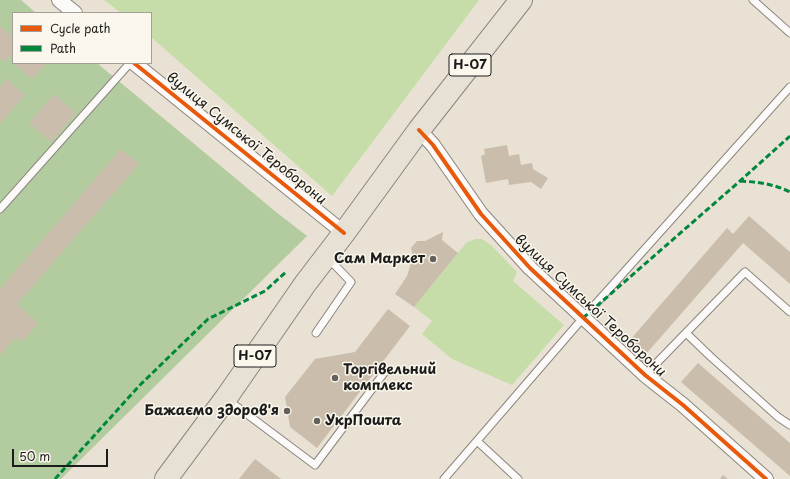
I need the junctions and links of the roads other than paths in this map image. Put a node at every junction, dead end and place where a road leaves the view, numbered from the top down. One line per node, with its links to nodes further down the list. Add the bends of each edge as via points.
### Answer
1 (59, 0): 4 (street)
2 (521, 0): 9 (main road, Н-07)
3 (753, 0): 5 (lane)
4 (73, 12)
5 (790, 33)
6 (129, 64): 10 (lane)
7 (135, 64): 11 (street, вулиця Сумської Тероборони)
8 (790, 88): 14 (lane)
9 (419, 130): 11 (main road, Н-07); 14 (street, вулиця Сумської Тероборони, via 433,145 481,214 530,268)
10 (0, 209)
11 (344, 233): 12 (main road, Н-07)
12 (326, 256): 15 (lane, via 351,282); 19 (main road, Н-07)
13 (790, 312): 16 (lane, via 745,272)
14 (583, 318): 18 (street, вулиця Сумської Тероборони); 21 (lane)
15 (316, 333)
16 (686, 333): 18 (lane); 20 (lane)
17 (384, 374): 19 (lane, via 314,465)
18 (646, 375): 25 (street, вулиця Сумської Тероборони)
19 (226, 398): 22 (main road, Н-07)
20 (790, 425)
21 (477, 441): 23 (lane); 24 (lane)
22 (166, 479)
23 (444, 479)
24 (518, 479)
25 (766, 479)

